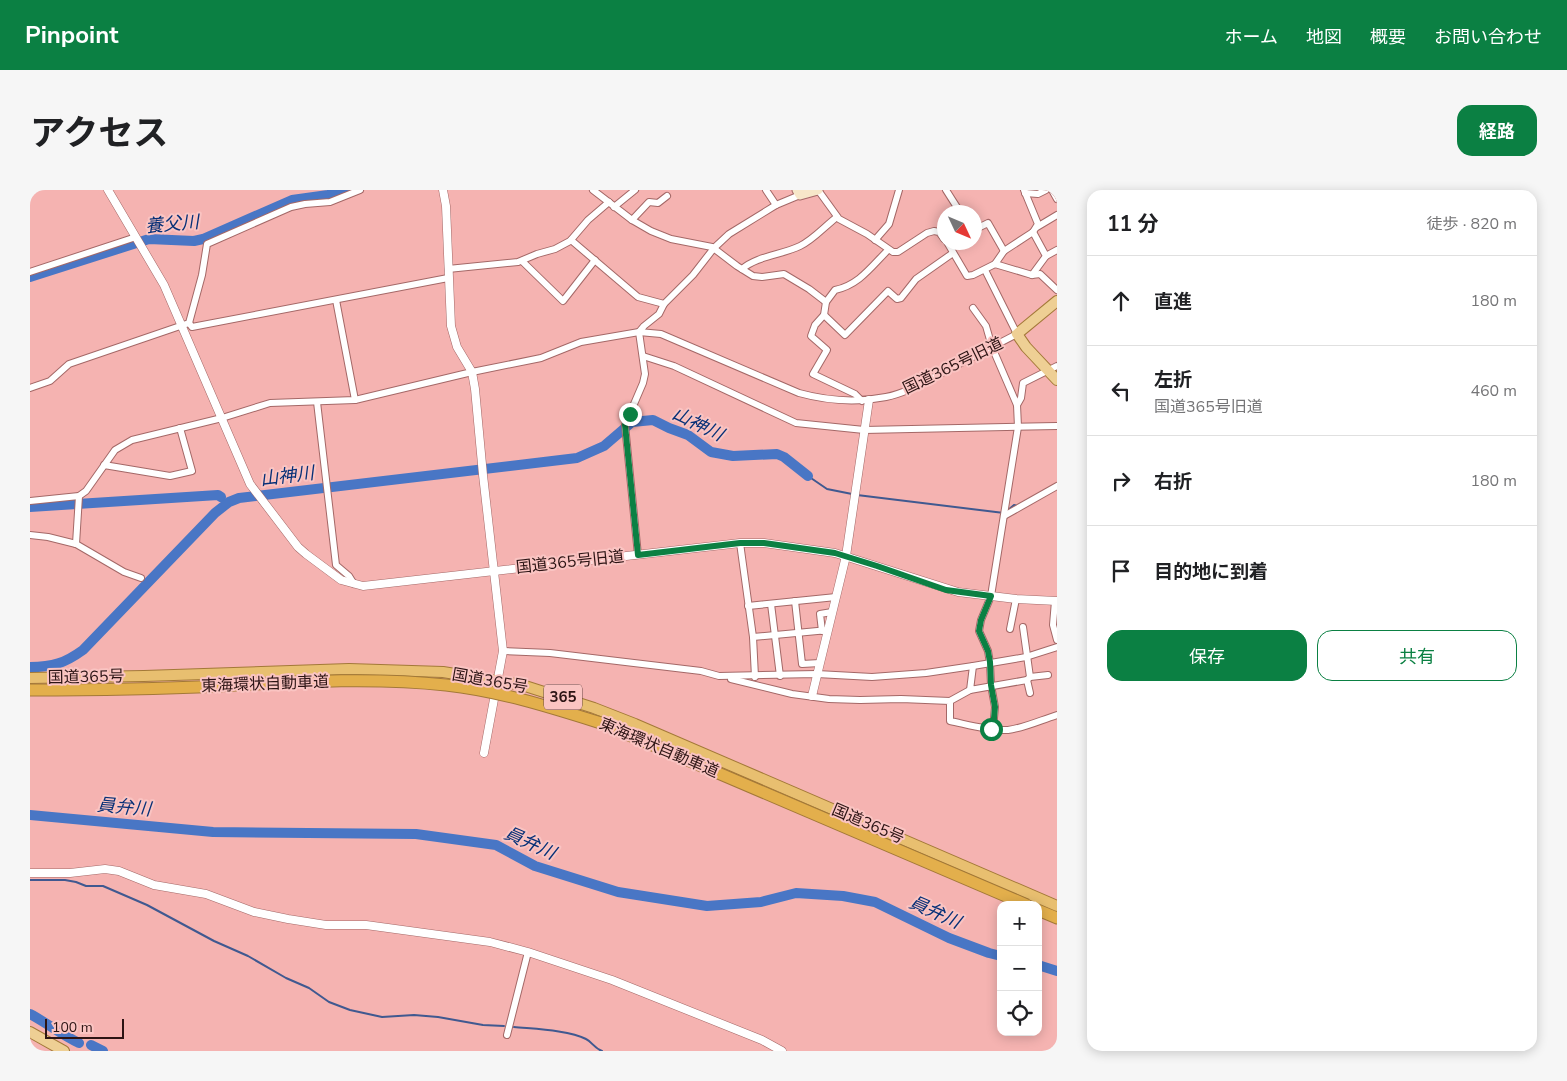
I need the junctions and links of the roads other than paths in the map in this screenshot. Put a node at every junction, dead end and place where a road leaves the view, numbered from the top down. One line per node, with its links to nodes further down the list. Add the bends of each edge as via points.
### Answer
1 (108, 190): 27 (street)
2 (360, 190): 51 (street, via 330,202 291,207 207,244 202,275)
3 (443, 190): 38 (street)
4 (593, 190): 16 (street)
5 (635, 190): 16 (street)
6 (766, 190): 17 (street)
7 (818, 190): 13 (main road); 20 (street)
8 (899, 190): 26 (street, via 889,224)
9 (946, 190): 18 (street)
10 (1046, 190): 12 (street, via 1038,194)
11 (1052, 190): 15 (street)
12 (1024, 191): 23 (street, via 1038,224)
13 (798, 193): 17 (street)
14 (667, 196): 21 (street, via 658,203 649,202)
15 (1057, 199)
16 (611, 204): 21 (street); 25 (street, via 588,220)
17 (776, 205): 28 (street, via 737,228)
18 (956, 205)
19 (1057, 215): 23 (street)
20 (836, 217): 26 (street); 39 (street, via 803,245)
21 (632, 220): 28 (street, via 665,237)
22 (982, 226): 32 (street, via 988,223)
23 (1035, 230): 32 (street); 34 (street)
24 (937, 232): 29 (street, via 931,231 898,252)
25 (571, 240): 35 (street); 36 (street)
26 (874, 240): 29 (street)
27 (138, 241): 41 (street); 51 (street)
28 (714, 248): 39 (street); 48 (street, via 693,276)
29 (888, 250): 47 (street, via 861,278 835,290)
30 (952, 250): 33 (street)
31 (1057, 250): 34 (street)
32 (1004, 251): 37 (street)
33 (953, 253): 40 (street, via 967,276); 50 (street, via 916,279 901,298 897,299 888,291 845,335)
34 (1046, 256): 42 (street)
35 (595, 260): 36 (street, via 563,300); 48 (street, via 638,297)
36 (522, 261): 38 (street)
37 (994, 264): 40 (street); 42 (street)
38 (448, 269): 43 (street)
39 (742, 270): 47 (street, via 759,277 784,274)
40 (985, 270): 53 (street)
41 (30, 272)
42 (1032, 275): 44 (street, via 1040,274)
43 (448, 278): 45 (street); 57 (street, via 453,333 457,347)
44 (1057, 290)
45 (336, 300): 51 (street, via 192,327); 60 (street)
46 (1057, 301): 53 (main road)
47 (826, 302): 50 (street)
48 (664, 304): 52 (street, via 659,314)
49 (973, 308): 54 (street, via 986,326)
50 (824, 315): 61 (street, via 811,336 827,350 813,374)
51 (186, 324): 59 (street, via 69,364 50,381); 64 (street, via 200,372)
52 (639, 332): 55 (street); 57 (street, 国道365号旧道, via 582,342 541,358); 61 (street, 国道365号旧道, via 661,334 799,393 821,399)
53 (1017, 334): 54 (street, 国道365号旧道); 56 (main road, via 1026,347)
54 (992, 347): 61 (street, 国道365号旧道, via 912,388 889,397); 63 (street)
55 (643, 356): 68 (street, via 674,366 796,423); 77 (street, via 643,383 625,429)
56 (1052, 368): 58 (main road); 63 (street, via 1023,383)
57 (472, 372): 60 (street, 国道365号旧道); 79 (street)
58 (1057, 380)
59 (30, 388)
60 (355, 400): 62 (street, 国道365号旧道)
61 (865, 401): 68 (street)
62 (317, 402): 64 (street, 国道365号旧道, via 270,403); 81 (street, via 336,565)
63 (1017, 405): 66 (street)
64 (222, 418): 67 (street, 国道365号旧道); 81 (street, 国道365号旧道, via 250,484 298,547 341,580)
65 (1057, 426): 66 (street)
66 (1018, 427): 68 (street); 73 (street)
67 (180, 428): 69 (street, 国道365号旧道, via 126,442); 69 (street, via 192,471 170,476)
68 (864, 430): 78 (street)
69 (104, 465): 72 (street, 国道365号旧道)
70 (1057, 486): 73 (street)
71 (30, 501): 72 (street)
72 (79, 501): 76 (street)
73 (1004, 516): 82 (street)
74 (30, 535): 76 (street)
75 (740, 543): 77 (street, 国道365号旧道); 78 (street, 国道365号旧道, via 807,548); 88 (street)
76 (76, 544): 80 (street, via 124,572)
77 (638, 555): 79 (street, 国道365号旧道)
78 (846, 556): 82 (street, 国道365号旧道, via 946,590); 83 (street)
79 (494, 571): 81 (street, 国道365号旧道, via 363,586); 97 (street)
80 (141, 578)
81 (354, 584)
82 (991, 596): 84 (street, 国道365号旧道); 99 (street, via 979,631)
83 (836, 597): 85 (street); 91 (street)
84 (1016, 600): 86 (street, 国道365号旧道); 90 (street)
85 (795, 601): 87 (street); 92 (street)
86 (1056, 601): 95 (street, via 1053,625)
87 (771, 604): 88 (street); 93 (street)
88 (748, 606): 94 (street)
89 (1023, 627): 98 (street)
90 (1010, 629)
91 (825, 630): 92 (street); 100 (street)
92 (798, 633): 93 (street); 100 (street, via 802,664)
93 (775, 635): 94 (street); 105 (street)
94 (753, 637): 106 (street)
95 (1057, 640)
96 (1056, 650): 98 (street)
97 (503, 651): 104 (street, via 564,654); 109 (street)
98 (1028, 656): 99 (street); 108 (street)
99 (990, 662): 101 (street); 110 (street)
100 (820, 663): 102 (street)
101 (973, 666): 102 (street, via 872,677); 112 (street)
102 (817, 674): 105 (street); 115 (street)
103 (1048, 675): 108 (street)
104 (719, 676): 106 (street); 115 (street)
105 (780, 676): 106 (street)
106 (755, 677)
107 (30, 678): 109 (highway, 国道365号 / 365, via 357,669 442,672)
108 (1028, 678): 110 (street); 113 (street)
109 (498, 680): 116 (street); 124 (highway, 国道365号 / 365, via 557,695 635,724)
110 (991, 687): 112 (street); 119 (street, via 995,707)
111 (30, 690): 123 (highway, 東海環状自動車道, bridge, via 367,680 483,691 601,723)
112 (970, 690): 117 (street)
113 (1030, 693)
114 (30, 695): 116 (highway, 国道365号 / 365, via 360,685 437,689)
115 (812, 696): 117 (street, via 844,700)
116 (495, 698): 120 (street); 122 (highway, 国道365号 / 365, via 592,725)
117 (950, 701): 119 (street, via 950,721)
118 (1057, 715): 119 (street, via 1008,730)
119 (993, 729)
120 (484, 753)
121 (30, 873): 129 (street, via 119,871 154,885 206,894 254,912 288,919 446,935)
122 (1004, 901)
123 (1018, 901)
124 (1057, 906)
125 (1042, 912): 127 (highway)
126 (1042, 917): 128 (highway)
127 (1057, 918)
128 (1057, 923)
129 (528, 952): 131 (street); 133 (street, via 691,1010)
130 (30, 1032): 132 (main road)
131 (507, 1035)
132 (64, 1051)
133 (782, 1051)

